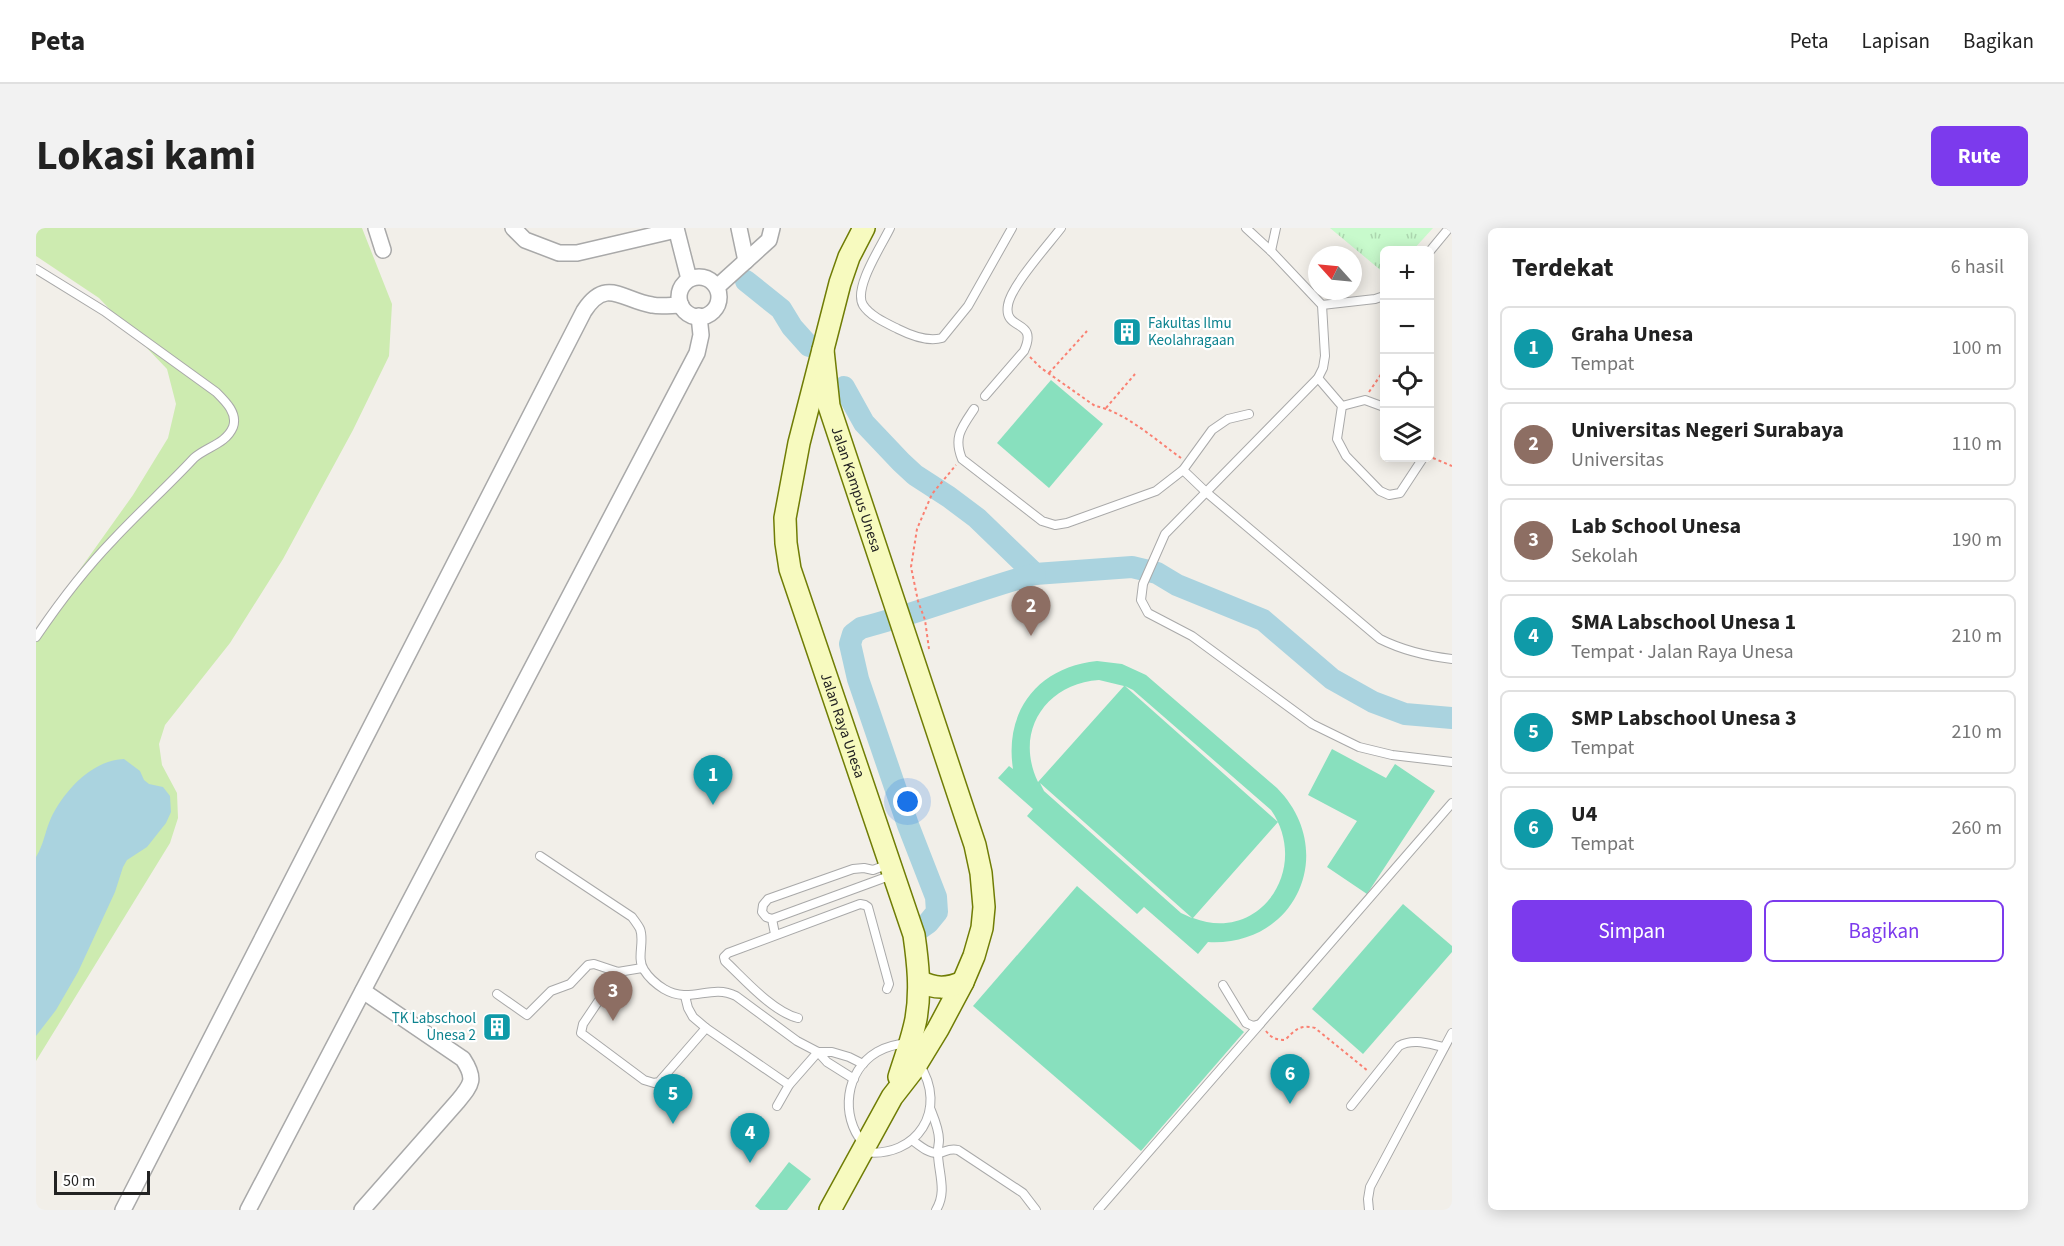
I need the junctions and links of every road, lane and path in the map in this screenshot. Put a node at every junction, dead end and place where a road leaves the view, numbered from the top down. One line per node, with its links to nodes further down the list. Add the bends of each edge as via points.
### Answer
1 (376, 228): 14 (street)
2 (513, 228): 12 (street, via 525,240 560,253 578,253)
3 (740, 228): 16 (street)
4 (772, 228): 16 (street, via 769,240)
5 (864, 228): 25 (main road, Jalan Raya Unesa, via 840,283)
6 (890, 228): 7 (lane, via 863,282 863,305 882,321 910,335 938,339 968,306)
7 (1012, 228)
8 (1061, 228): 26 (lane, via 1008,304 1008,314 1028,333)
9 (1246, 228): 15 (lane)
10 (1276, 228): 15 (lane)
11 (1449, 228): 13 (lane)
12 (676, 229): 18 (street)
13 (1433, 246)
14 (383, 250)
15 (1271, 250): 22 (lane)
16 (746, 261): 19 (street)
17 (36, 270): 48 (lane, via 104,310 216,392 231,407 233,427 224,440 200,453 112,541)
18 (689, 279): 19 (street, via 705,278); 21 (street, via 680,291)
19 (717, 287): 23 (street, via 719,298 714,309)
20 (1380, 297): 22 (lane)
21 (681, 304): 23 (street, via 688,313); 82 (street, via 652,305 601,292 584,311)
22 (1322, 305): 30 (lane, via 1324,356)
23 (699, 316): 62 (street, via 701,335 697,353)
24 (1086, 331): 27 (path)
25 (823, 350): 38 (main road, Jalan Kampus Unesa, via 829,406); 39 (main road, Jalan Raya Unesa)
26 (1024, 351): 27 (path); 31 (lane)
27 (1049, 373): 35 (path, via 1095,406)
28 (1135, 374): 35 (path)
29 (1380, 375): 32 (path)
30 (1318, 378): 33 (lane); 45 (lane)
31 (985, 396)
32 (1365, 400): 33 (lane); 34 (lane)
33 (1342, 406): 42 (lane, via 1337,439 1346,456 1380,492 1400,493)
34 (1380, 406)
35 (1106, 408): 44 (path)
36 (974, 409): 41 (lane, via 959,433 957,447)
37 (1249, 414): 44 (lane, via 1228,418 1212,430)
38 (840, 438): 39 (main road, via 834,432 818,429 803,436); 46 (main road, Jalan Kampus Unesa)
39 (799, 443): 53 (main road, Jalan Raya Unesa, via 785,518 790,568)
40 (1434, 458): 43 (path)
41 (962, 459): 44 (lane, via 1042,522 1055,525 1156,491); 47 (path, via 932,495 917,529 911,567)
42 (1420, 462)
43 (1452, 466)
44 (1186, 467): 45 (lane)
45 (1206, 492): 49 (lane, via 1380,639 1421,655); 50 (lane, via 1165,534 1143,584 1141,600 1148,613 1192,636 1312,724 1359,747)
46 (900, 618): 59 (main road, Jalan Raya Unesa, via 981,873 982,928)
47 (925, 620)
48 (36, 637)
49 (1452, 659)
50 (1452, 762)
51 (1452, 803): 66 (lane)
52 (540, 856): 56 (lane, via 632,917 640,930)
53 (892, 869): 54 (lane); 54 (lane, via 853,869 768,899 762,912); 58 (main road, Jalan Raya Unesa, via 914,935)
54 (772, 919): 55 (lane)
55 (775, 934): 61 (lane, via 865,904 889,984); 65 (lane, via 728,953 725,962 769,1001)
56 (642, 968): 57 (lane); 64 (lane, via 654,983)
57 (618, 972): 63 (lane, via 588,964 567,986 551,991 527,1015); 67 (lane, via 581,1033 644,1080 659,1082)
58 (919, 981): 59 (main road, via 941,988); 71 (main road, Jalan Raya Unesa)
59 (963, 982): 71 (main road, Jalan Raya Unesa)
60 (1223, 984): 66 (lane, via 1246,1023)
61 (887, 989)
62 (363, 992): 83 (street); 84 (street, via 463,1059 472,1079 458,1101)
63 (497, 994)
64 (685, 996): 67 (lane, via 693,1017); 70 (lane, via 728,992)
65 (798, 1018)
66 (1260, 1024): 73 (path, via 1277,1040 1285,1040 1298,1027 1315,1028); 88 (lane)
67 (706, 1028): 75 (lane)
68 (1452, 1033): 69 (lane)
69 (1444, 1047): 73 (lane, via 1406,1042); 89 (lane, via 1373,1181)
70 (818, 1052): 72 (lane, via 841,1054); 74 (lane); 75 (lane)
71 (914, 1053): 72 (lane, via 892,1045); 78 (lane, via 929,1084); 80 (main road, Jalan Raya Unesa)
72 (863, 1064): 74 (lane)
73 (1375, 1076): 77 (lane)
74 (854, 1079): 80 (lane, via 849,1093 849,1115)
75 (789, 1084): 76 (lane)
76 (777, 1106)
77 (1351, 1106)
78 (930, 1108): 79 (lane, via 921,1131); 81 (lane, via 939,1138)
79 (912, 1140): 80 (lane, via 889,1152); 81 (lane)
80 (865, 1149): 85 (main road, Jalan Raya Unesa)
81 (938, 1153): 86 (lane, via 943,1191); 87 (lane, via 950,1148 958,1150 1023,1193)
82 (123, 1210)
83 (248, 1210)
84 (362, 1210)
85 (830, 1210)
86 (936, 1210)
87 (1036, 1210)
88 (1098, 1210)
89 (1369, 1210)

